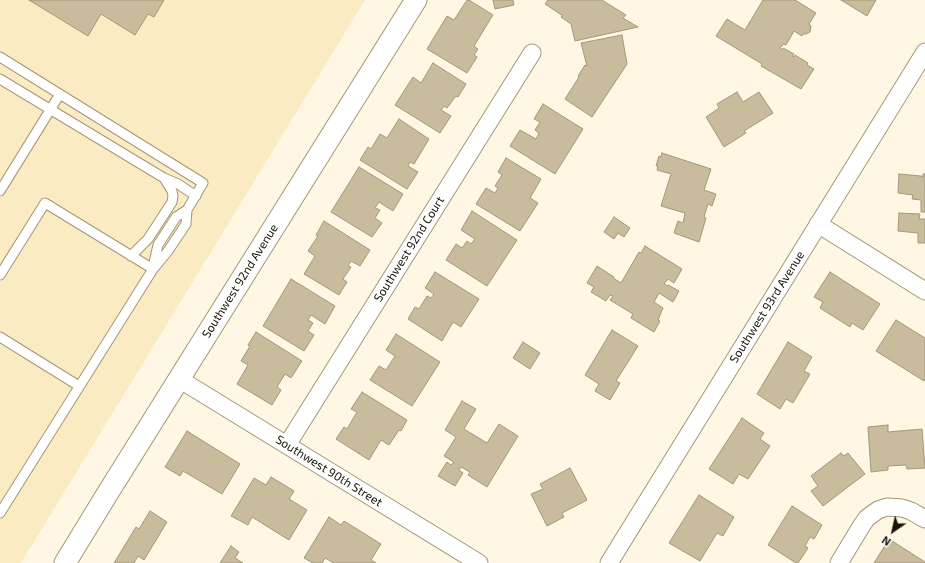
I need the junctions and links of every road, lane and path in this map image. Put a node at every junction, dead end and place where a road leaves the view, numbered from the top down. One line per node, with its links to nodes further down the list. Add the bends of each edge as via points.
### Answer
1 (416, 0): 17 (street, Southwest 92nd Avenue)
2 (925, 52): 11 (street, Southwest 93rd Avenue)
3 (532, 53): 19 (street, Southwest 92nd Court)
4 (0, 57): 6 (lane)
5 (0, 78): 7 (lane)
6 (60, 94): 7 (lane); 10 (lane, via 203,183)
7 (51, 109): 8 (lane); 9 (lane)
8 (164, 178): 10 (lane); 12 (lane, via 172,191 172,202 148,239)
9 (0, 191)
10 (196, 196): 13 (lane, via 187,210 176,217 158,245)
11 (818, 224): 15 (street); 24 (street, Southwest 93rd Avenue)
12 (131, 256): 13 (lane); 14 (lane, via 45,203)
13 (152, 269): 18 (lane)
14 (0, 275)
15 (925, 291)
16 (0, 338): 18 (lane)
17 (179, 379): 19 (street, Southwest 90th Street); 22 (street, Southwest 92nd Avenue)
18 (79, 386): 20 (lane)
19 (287, 445): 23 (street, Southwest 90th Street)
20 (0, 514)
21 (925, 519): 25 (street, via 902,508 878,510 862,525)
22 (65, 563)
23 (479, 563)
24 (609, 563)
25 (839, 563)

